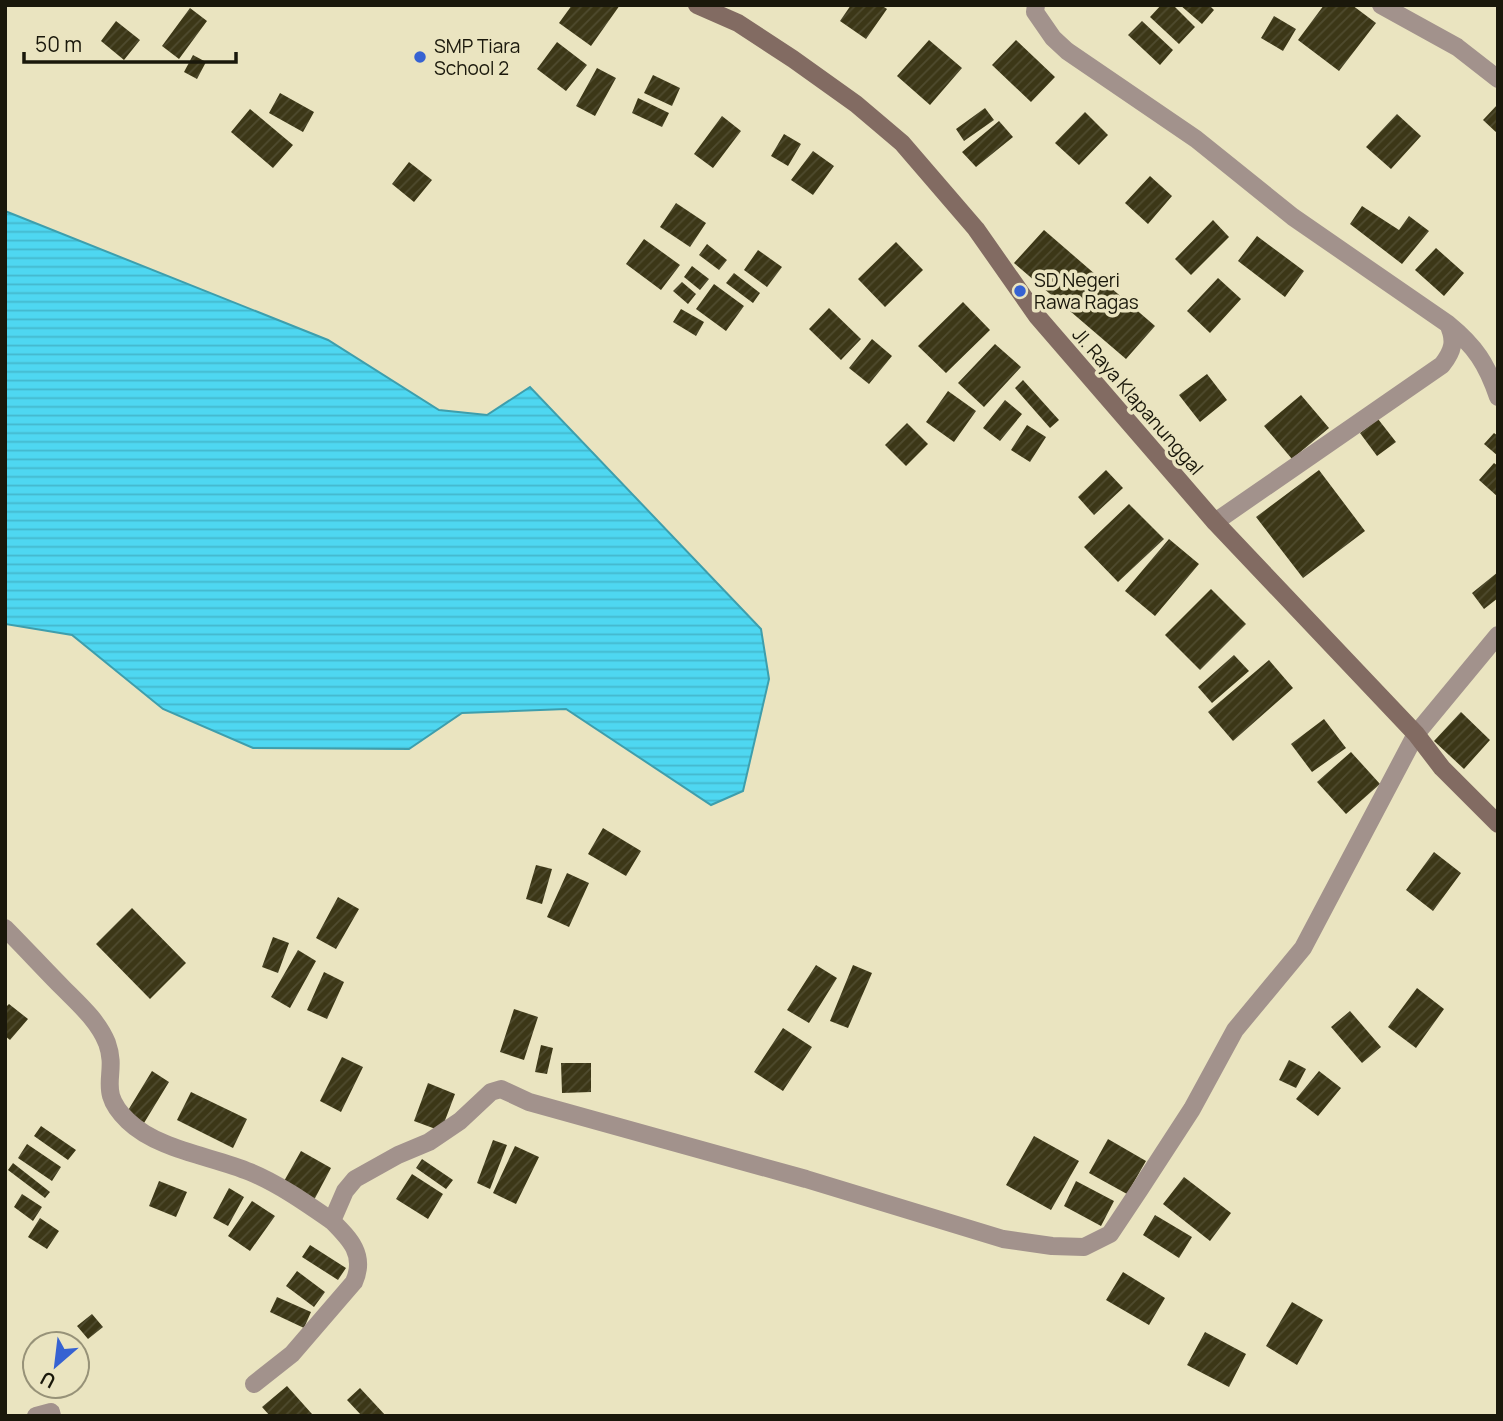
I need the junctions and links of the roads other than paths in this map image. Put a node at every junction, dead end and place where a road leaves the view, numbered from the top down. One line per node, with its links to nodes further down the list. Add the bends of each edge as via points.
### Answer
1 (697, 5): 7 (street, Jl. Raya Klapanunggal, via 738,23 793,59 902,144 976,229 1037,316)
2 (1036, 5): 5 (street, via 1040,23 1067,51 1196,139 1293,217)
3 (1381, 5): 4 (street, via 1457,47)
4 (1498, 79)
5 (1448, 324): 6 (street, via 1484,361); 7 (street, via 1453,347 1442,365)
6 (1498, 397)
7 (1215, 522): 9 (street, Jl. Raya Klapanunggal)
8 (1498, 635): 9 (street)
9 (1416, 734): 10 (street, Jl. Raya Klapanunggal); 12 (street, via 1303,948 1235,1030 1192,1109 1110,1234 1084,1247 1003,1239 529,1102 501,1089 491,1092 429,1142 355,1179)
10 (1498, 824)
11 (5, 928): 12 (street, via 93,1020 107,1043 108,1086 114,1105 129,1122 149,1138 251,1172)
12 (332, 1221): 13 (street, via 356,1249 354,1282 292,1354)
13 (254, 1384)
14 (36, 1416): 15 (street, via 51,1412)
15 (52, 1416)

